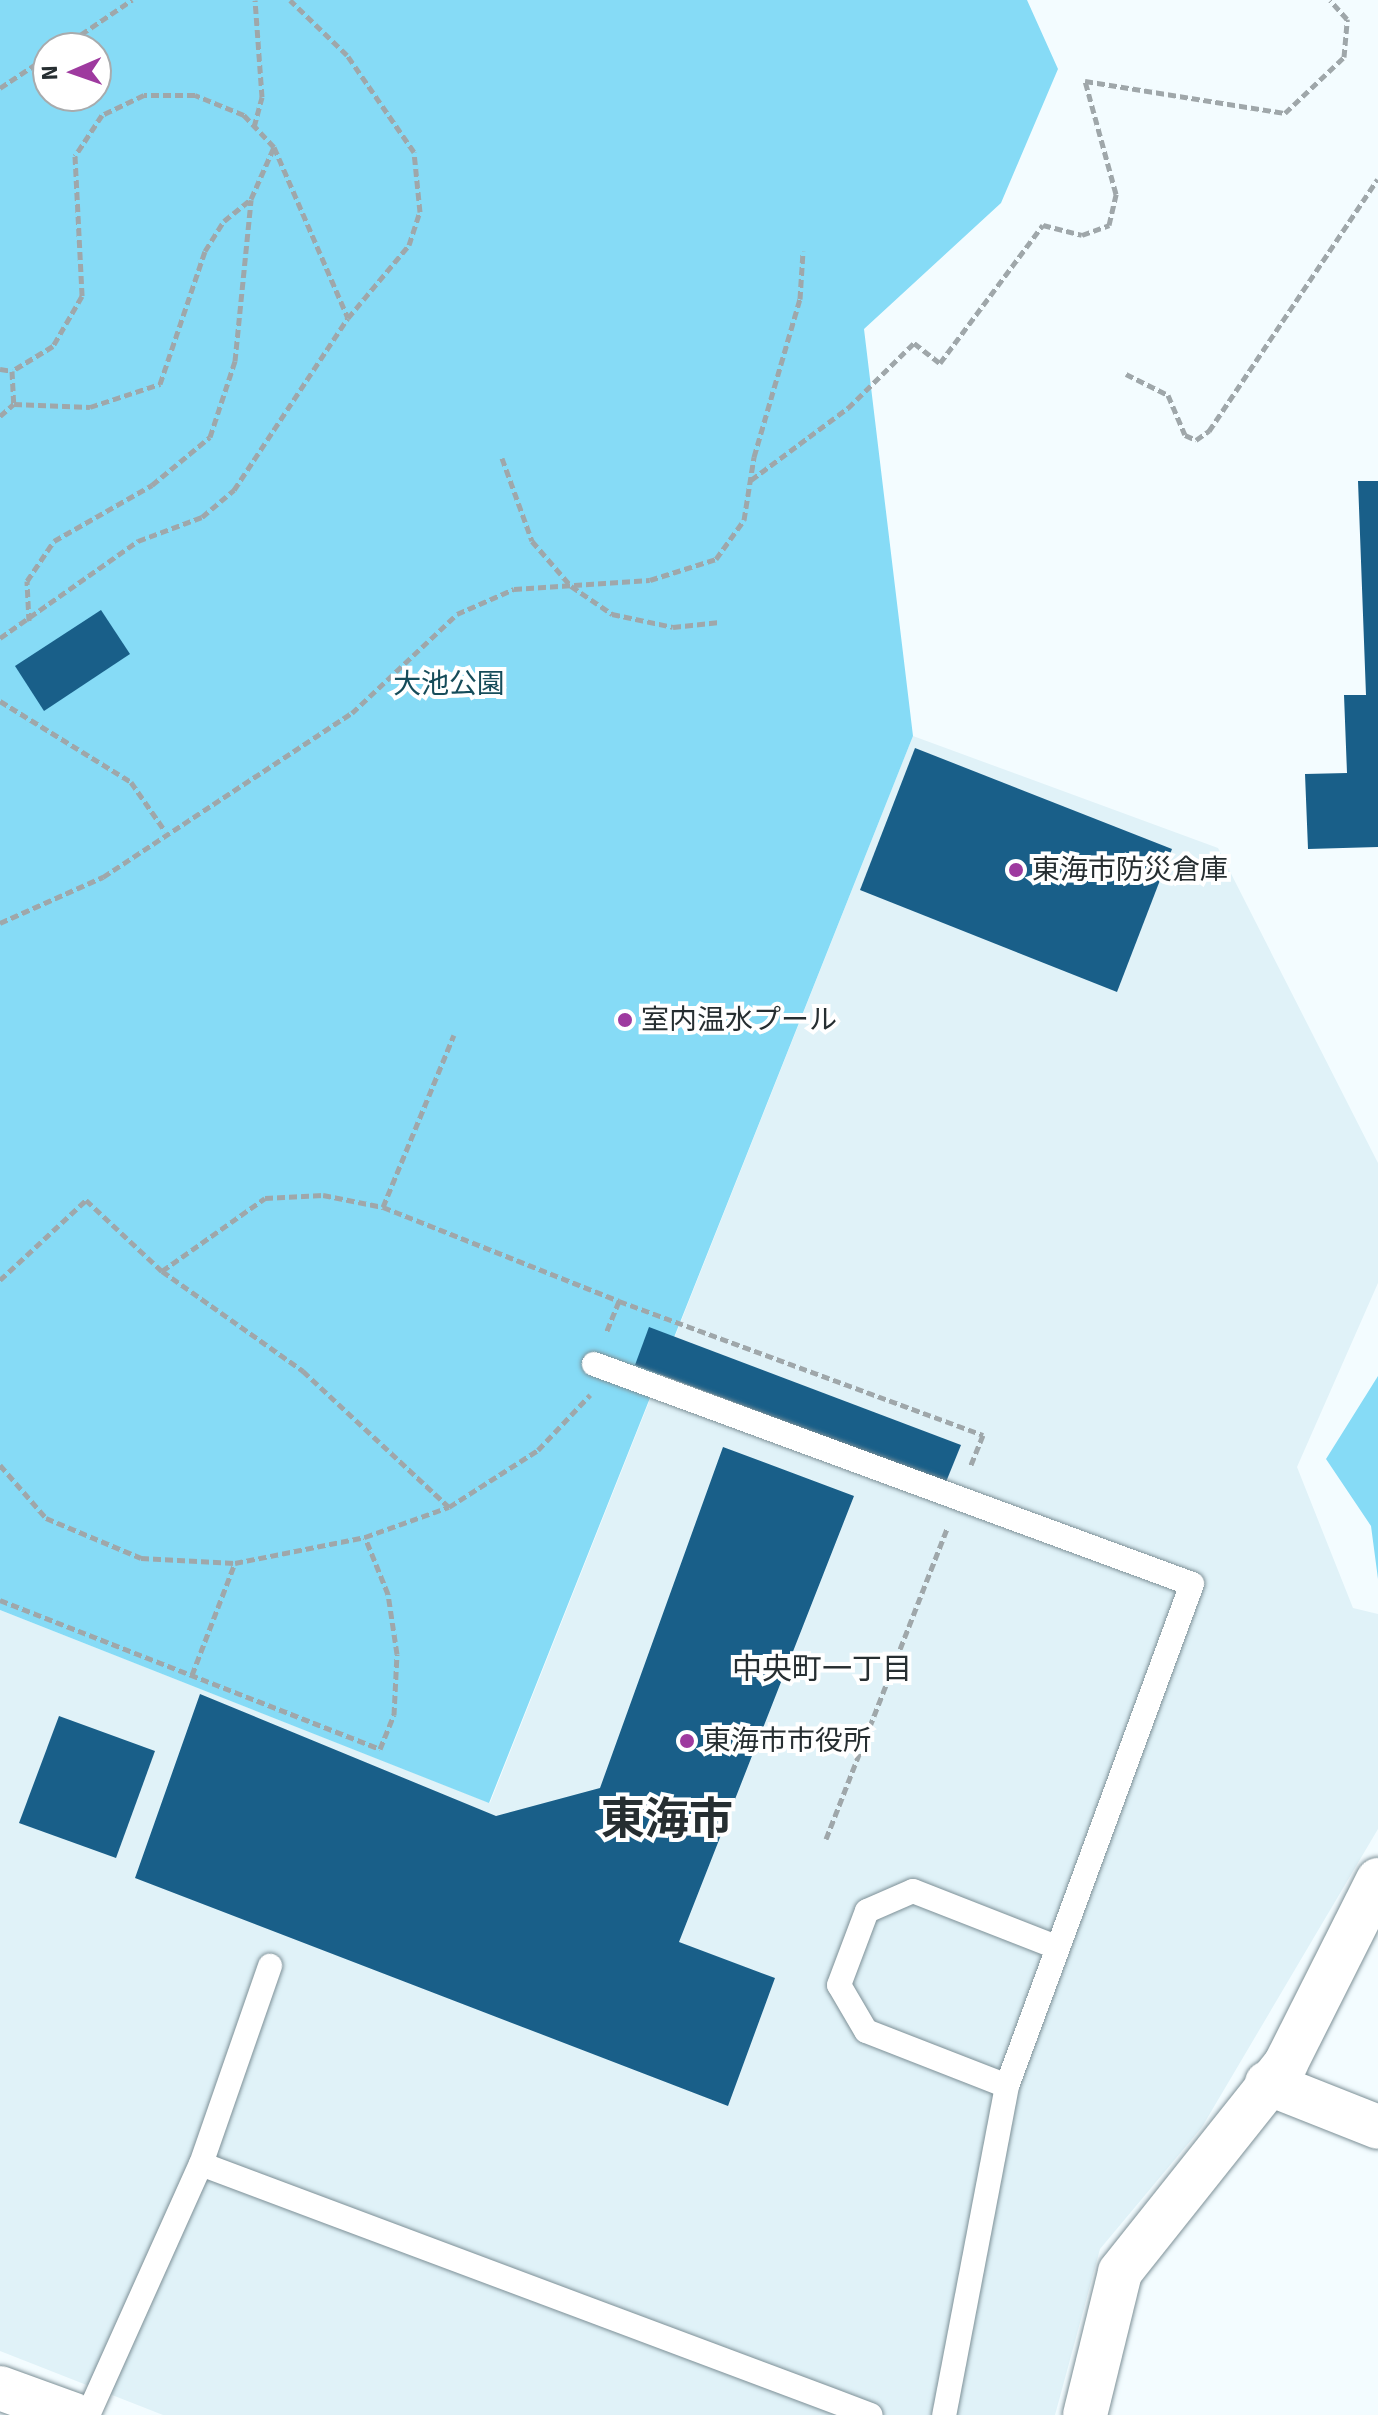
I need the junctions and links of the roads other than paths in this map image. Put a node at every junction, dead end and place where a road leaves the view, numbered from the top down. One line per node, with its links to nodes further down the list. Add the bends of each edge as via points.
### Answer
1 (603, 1367): 3 (lane, via 1192,1584)
2 (1378, 1880): 5 (street, via 1286,2063)
3 (1056, 1947): 6 (lane); 6 (lane, via 913,1891 867,1911 839,1985 866,2031)
4 (270, 1966): 8 (lane)
5 (1267, 2083): 7 (street); 14 (street, via 1120,2272)
6 (1007, 2086): 13 (lane)
7 (1378, 2127)
8 (201, 2164): 11 (lane); 12 (lane)
9 (0, 2388): 10 (street)
10 (74, 2415)
11 (88, 2415)
12 (871, 2415)
13 (944, 2415)
14 (1085, 2415)

